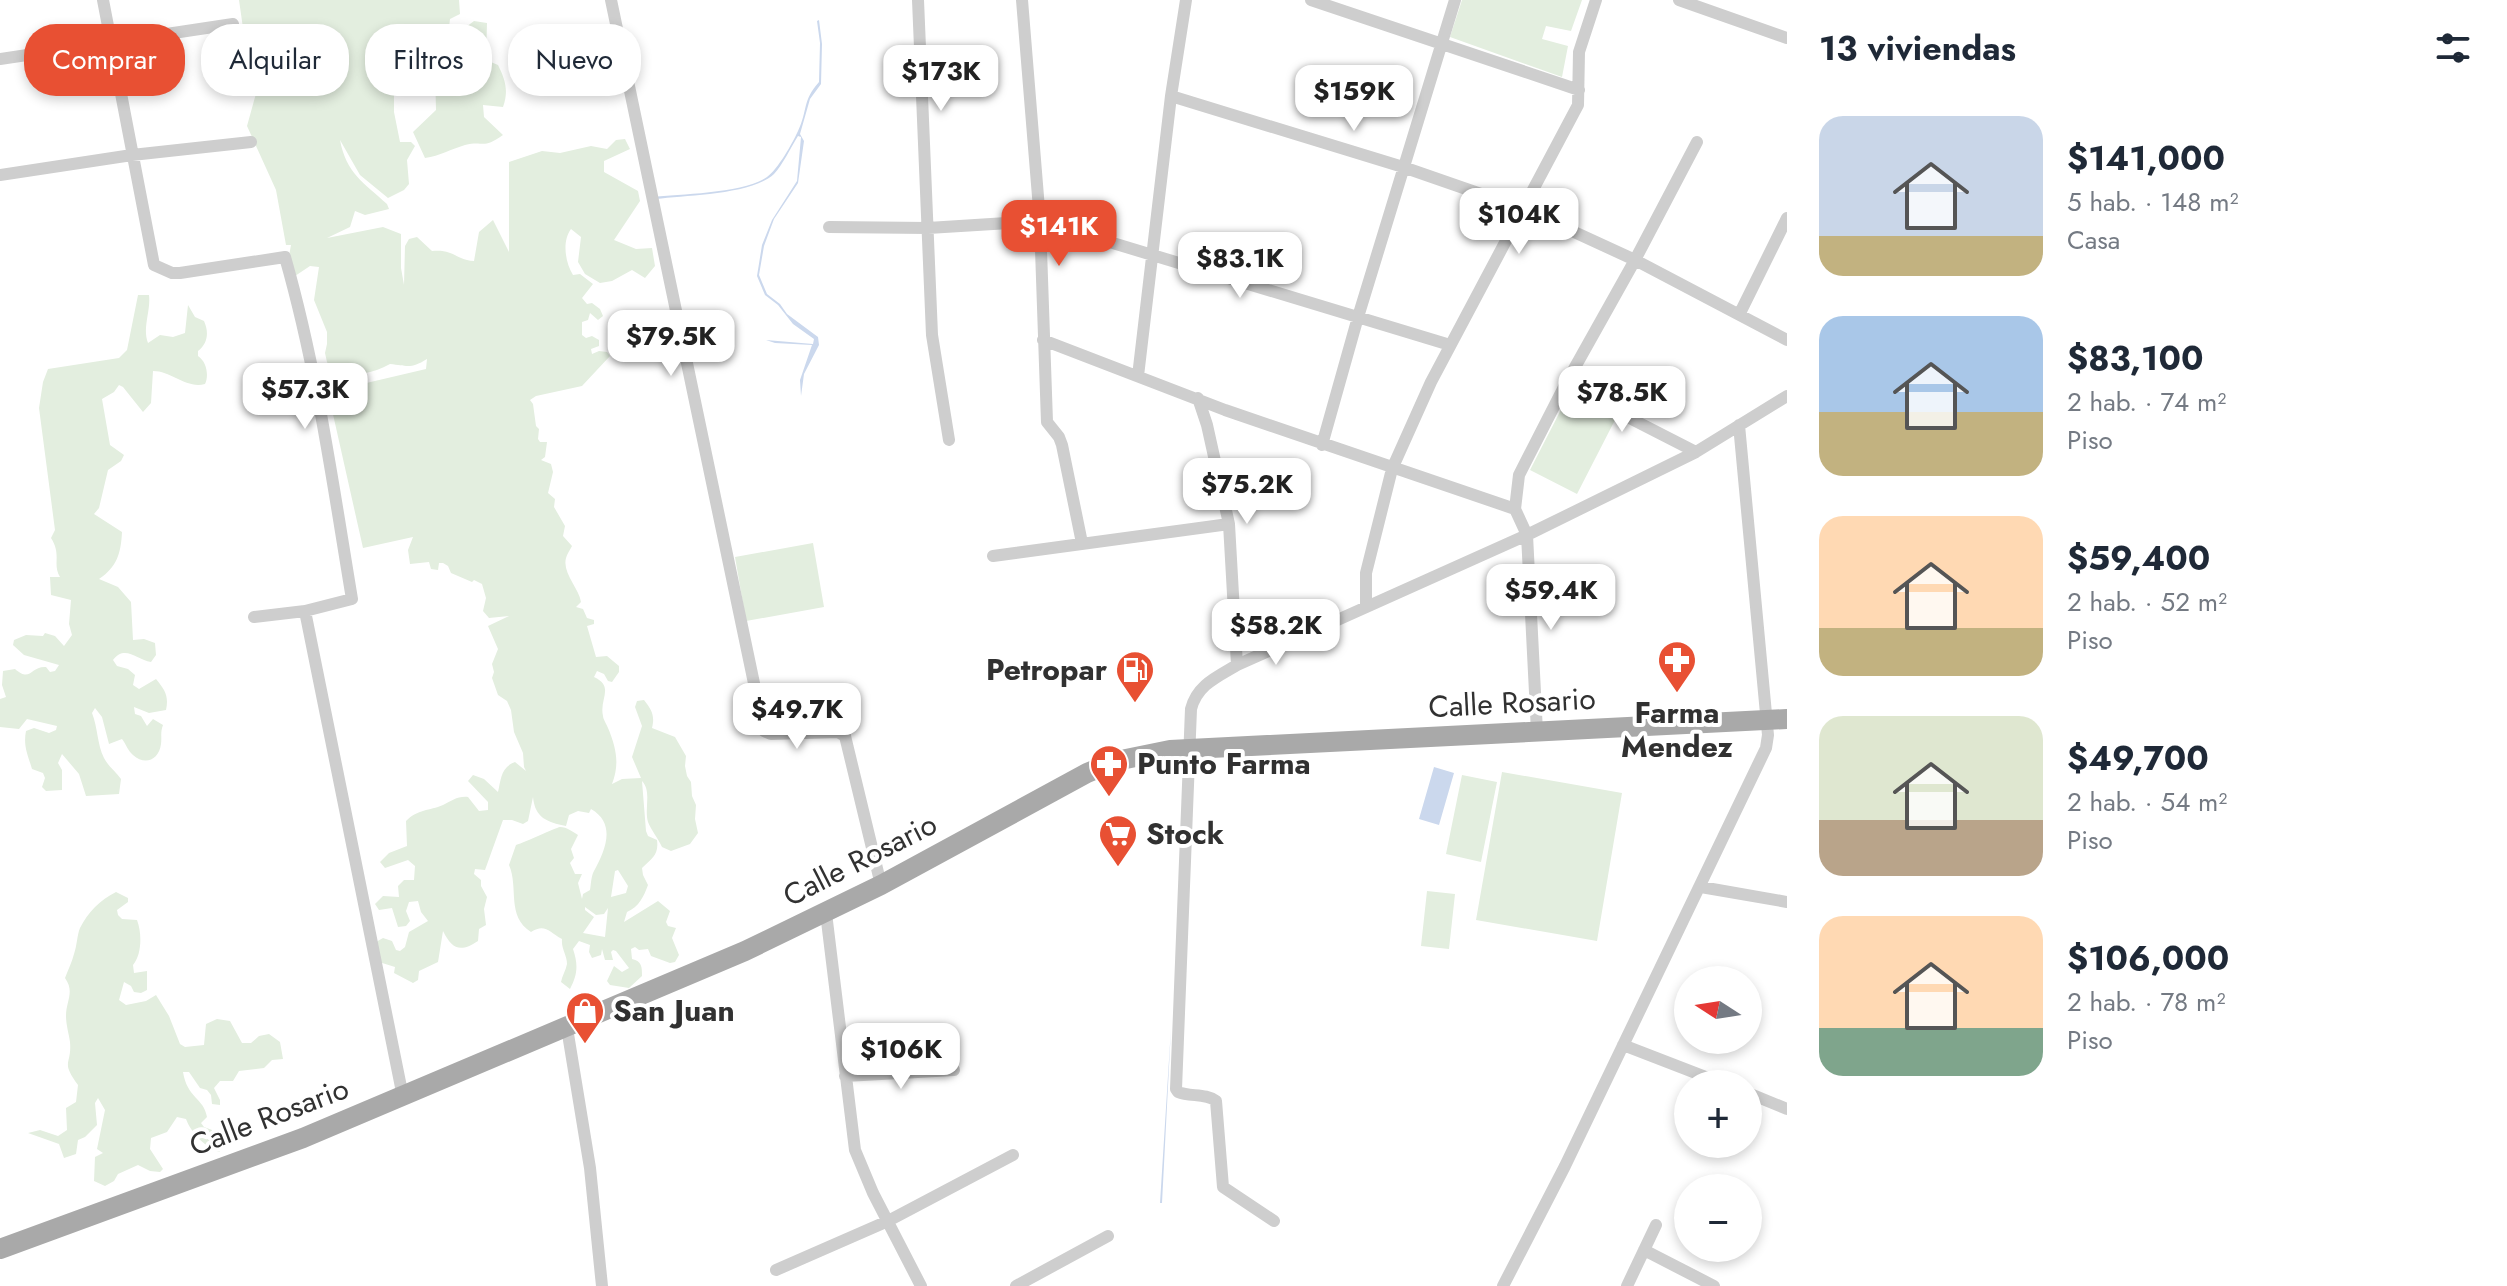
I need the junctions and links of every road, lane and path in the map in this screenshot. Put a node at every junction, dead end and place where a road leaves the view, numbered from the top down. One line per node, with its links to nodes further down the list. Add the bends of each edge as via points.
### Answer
1 (103, 0): 10 (street)
2 (611, 0): 58 (street, via 764,731 845,736)
3 (918, 0): 27 (street)
4 (1022, 0): 25 (street)
5 (1186, 0): 17 (street)
6 (1311, 0): 12 (street)
7 (1455, 0): 12 (street)
8 (1596, 0): 15 (street, via 1579,52)
9 (1679, 0): 11 (street)
10 (107, 24)
11 (1787, 38)
12 (1441, 44): 15 (street); 21 (street)
13 (24, 55): 14 (street)
14 (0, 59)
15 (1579, 90): 23 (street, via 1578,105)
16 (121, 96): 20 (street)
17 (1171, 96): 21 (street); 28 (street)
18 (251, 142): 20 (street)
19 (1697, 142): 29 (street)
20 (132, 155): 22 (street); 52 (street, via 151,256 158,268 180,273 285,257 313,372 352,599)
21 (1403, 167): 23 (street); 31 (street)
22 (0, 175)
23 (1524, 209): 29 (street); 34 (street)
24 (1787, 218): 30 (street)
25 (1040, 221): 27 (street); 28 (street); 32 (street)
26 (829, 227): 27 (street)
27 (928, 228): 42 (street, via 932,335)
28 (1152, 254): 31 (street); 35 (street)
29 (1635, 260): 30 (street); 36 (street)
30 (1740, 313): 33 (street)
31 (1358, 317): 34 (street); 43 (street)
32 (1043, 340): 35 (street); 49 (street, via 1047,422 1062,445)
33 (1787, 340)
34 (1450, 345): 45 (street)
35 (1138, 376): 38 (street)
36 (1565, 385): 44 (street); 46 (street, via 1519,475)
37 (1787, 396): 41 (street)
38 (1198, 398): 39 (street); 40 (street)
39 (1221, 409): 40 (street, via 1210,414); 43 (street)
40 (1207, 425): 47 (street)
41 (1739, 425): 44 (street); 55 (street)
42 (949, 440)
43 (1322, 445): 45 (street)
44 (1696, 452): 48 (street)
45 (1392, 469): 46 (street); 51 (street, via 1366,573)
46 (1515, 509): 48 (street)
47 (1229, 524): 49 (street); 54 (street)
48 (1527, 535): 51 (street); 56 (street)
49 (1082, 543): 50 (street)
50 (993, 556)
51 (1366, 606): 54 (street)
52 (305, 611): 53 (street); 67 (street)
53 (254, 617)
54 (1237, 665): 57 (street, via 1200,687 1191,709)
55 (1777, 719): 56 (main road, Calle Rosario); 59 (street)
56 (1537, 732): 57 (main road, Calle Rosario)
57 (1189, 749): 58 (main road, Calle Rosario, via 1116,761 1087,773); 72 (street, via 1176,1089 1216,1101 1223,1187)
58 (881, 885): 61 (main road, Calle Rosario)
59 (1701, 887): 60 (street); 63 (street)
60 (1787, 902)
61 (826, 913): 62 (main road, Calle Rosario); 66 (street)
62 (567, 1028): 67 (main road, Calle Rosario); 78 (street)
63 (1623, 1045): 65 (street); 81 (street)
64 (954, 1070): 66 (street)
65 (1688, 1070)
66 (845, 1076): 71 (street, via 855,1150)
67 (403, 1097): 75 (main road, Calle Rosario)
68 (1762, 1099): 69 (street)
69 (1787, 1109)
70 (1013, 1155): 71 (street)
71 (888, 1221): 77 (street); 79 (street)
72 (1274, 1221)
73 (1656, 1225): 76 (street)
74 (1108, 1236): 80 (street)
75 (0, 1249)
76 (1644, 1250): 82 (street); 83 (street)
77 (776, 1270)
78 (602, 1286)
79 (921, 1286)
80 (1016, 1286)
81 (1503, 1286)
82 (1627, 1286)
83 (1714, 1286)

